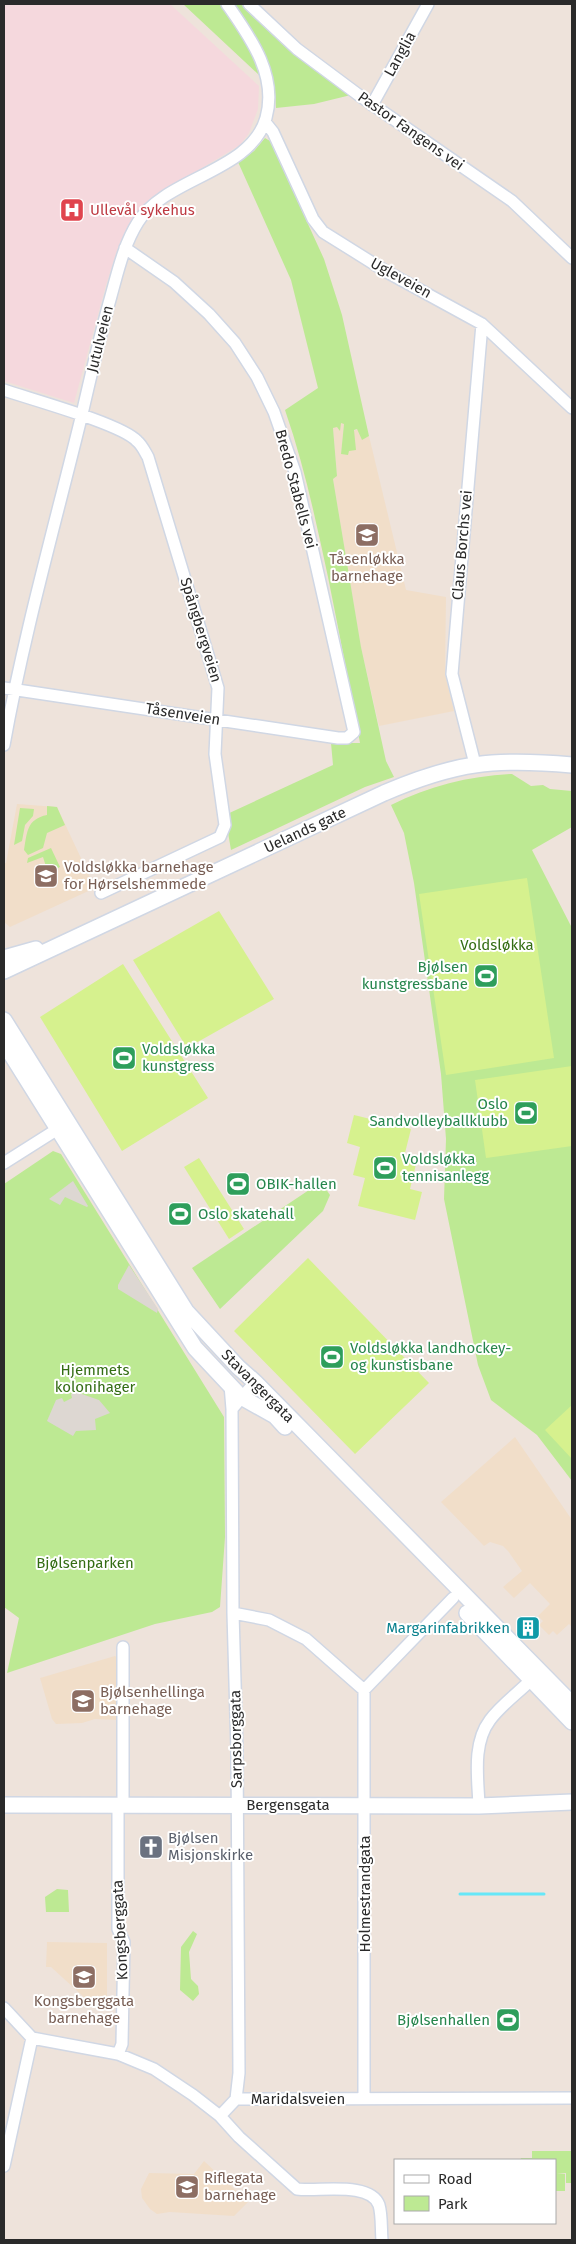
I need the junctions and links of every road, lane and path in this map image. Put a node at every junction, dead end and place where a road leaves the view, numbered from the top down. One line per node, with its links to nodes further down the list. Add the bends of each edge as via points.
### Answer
1 (227, 4): 5 (street, Jutulveien, via 252,40 263,64 269,93)
2 (249, 4): 4 (street, Pastor Fangens vei, via 297,49)
3 (428, 4): 4 (street, Langlia)
4 (372, 105): 7 (street, Pastor Fangens vei, via 512,201)
5 (265, 122): 6 (street, Jutulveien, via 248,148 146,212); 8 (street, Ugleveien, via 273,132 313,219 323,232)
6 (125, 248): 11 (street, Jutulveien); 14 (street, Bredo Stabells vei, via 174,282 209,314 235,343 274,412 295,472)
7 (572, 258)
8 (482, 324): 10 (street, Ugleveien); 16 (street, Claus Borchs vei, via 452,674)
9 (4, 390): 11 (street, Spångbergveien)
10 (572, 408)
11 (81, 415): 12 (street, Jutulveien); 13 (street, Spångbergveien, via 126,433 137,440 148,457 218,688)
12 (9, 688): 13 (street, Tåsenveien); 15 (street, Jutulveien)
13 (217, 719): 14 (street, Tåsenveien, via 344,738 352,734); 18 (street, Spångbergveien, via 215,754 225,825 220,837)
14 (354, 727)
15 (4, 745)
16 (475, 764): 17 (main road, Uelands gate, via 516,761); 19 (main road, Uelands gate, via 436,772 384,793)
17 (572, 765)
18 (101, 894)
19 (50, 948): 20 (main road, Uelands gate, via 37,948); 21 (main road, Uelands gate)
20 (4, 958)
21 (4, 971)
22 (4, 1020): 24 (main road, Stavangergata)
23 (4, 1043): 24 (main road, Stavangergata)
24 (62, 1126): 25 (street); 26 (main road, Stavangergata, via 186,1311); 27 (main road, Stavangergata, via 195,1348 230,1385)
25 (4, 1163)
26 (255, 1382): 27 (street); 33 (main road, Stavangergata)
27 (237, 1403): 28 (main road, Stavangergata, via 275,1416); 29 (street, Sarpsborggata, via 232,1432)
28 (453, 1598): 31 (main road, Stavangergata); 32 (street)
29 (233, 1613): 32 (street, via 269,1620 306,1639); 38 (street, Sarpsborggata)
30 (123, 1647): 37 (street, Kongsberggata)
31 (531, 1680): 34 (main road, Stavangergata); 40 (street, via 495,1713 485,1728 478,1751)
32 (364, 1690): 39 (street, Holmestrandgata)
33 (572, 1704)
34 (572, 1722)
35 (572, 1802): 40 (main road, Bergensgata)
36 (4, 1805): 37 (main road, Bergensgata)
37 (120, 1805): 38 (main road, Bergensgata); 43 (street, Kongsberggata, via 118,1929 124,1942 122,2044)
38 (236, 1805): 39 (main road, Bergensgata); 46 (street, Sarpsborggata, via 239,2073)
39 (364, 1805): 40 (main road, Bergensgata); 44 (street, Holmestrandgata)
40 (478, 1806)
41 (4, 2008): 42 (street)
42 (32, 2038): 43 (street); 48 (street)
43 (118, 2054): 47 (street, via 154,2069)
44 (364, 2098): 45 (street, Maridalsveien); 46 (street, Maridalsveien)
45 (572, 2098)
46 (236, 2099): 47 (street, Maridalsveien)
47 (220, 2116): 49 (street, via 297,2189 357,2190 373,2196 380,2211)
48 (4, 2166)
49 (382, 2240)

